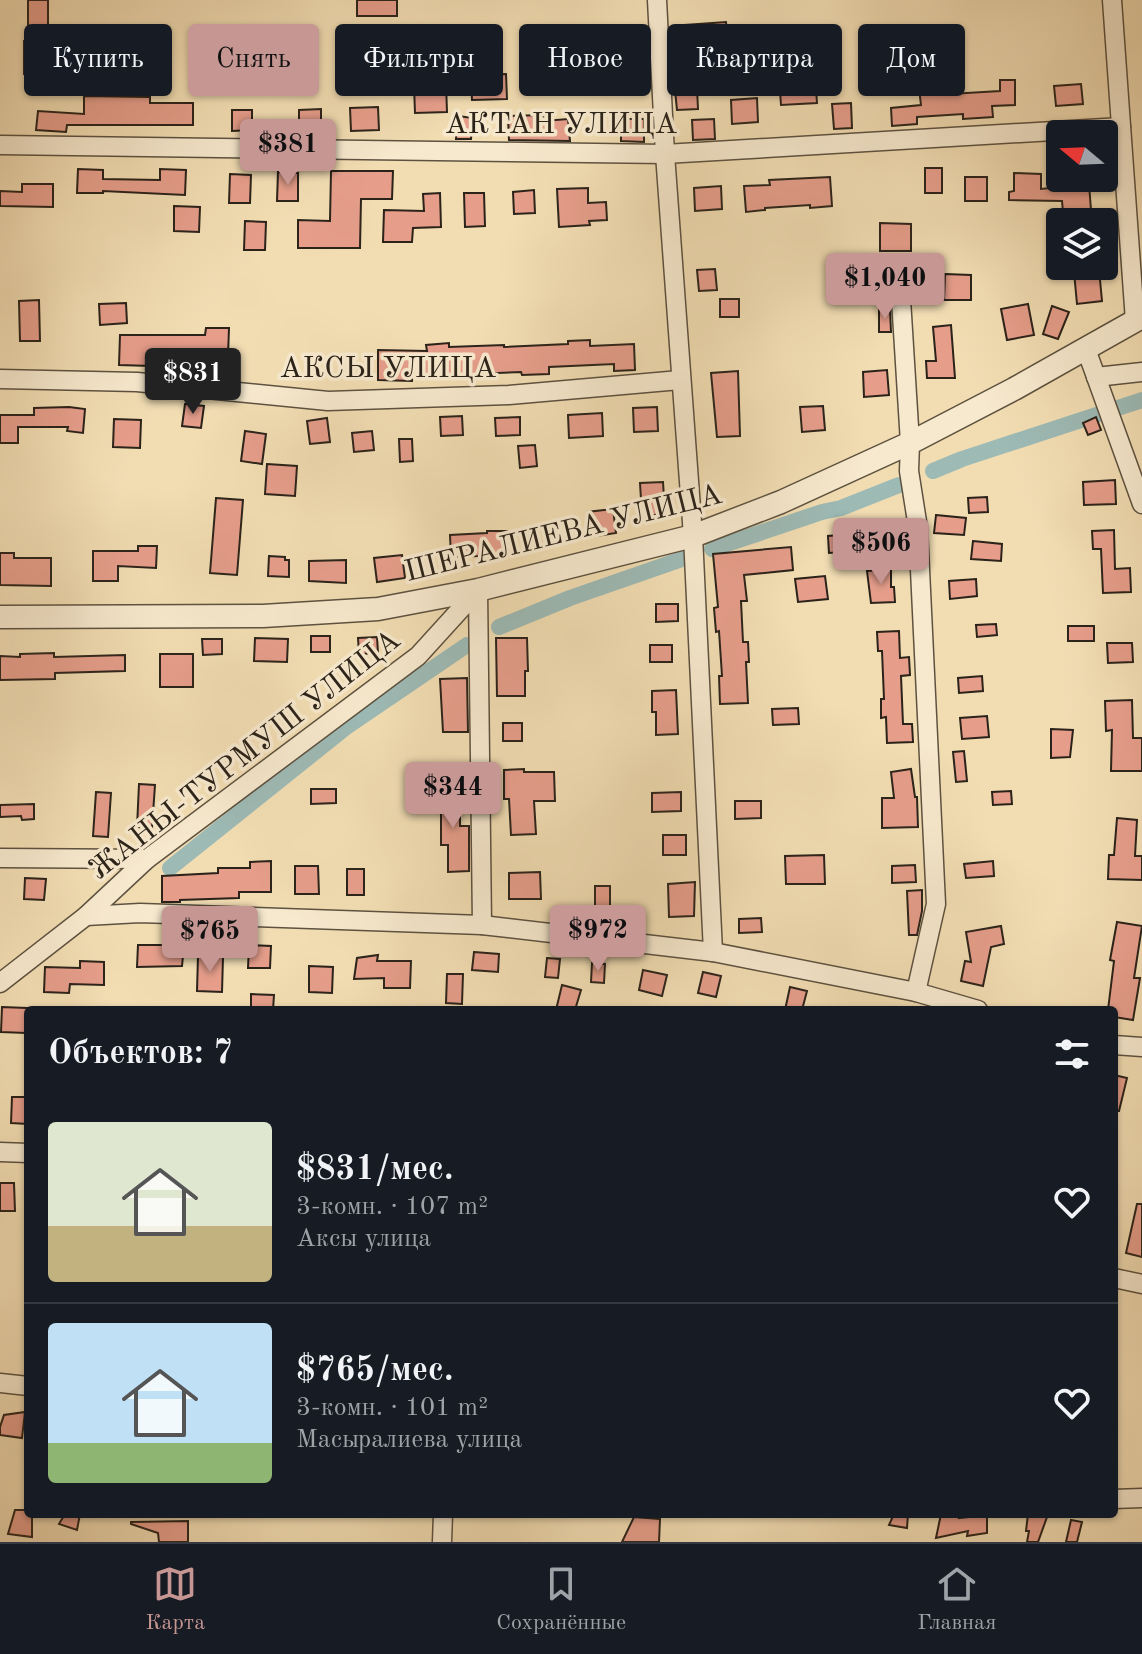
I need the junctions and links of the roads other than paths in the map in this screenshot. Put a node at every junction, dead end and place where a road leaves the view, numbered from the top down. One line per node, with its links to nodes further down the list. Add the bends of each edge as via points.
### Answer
1 (657, 0): 5 (street)
2 (1112, 0): 3 (street)
3 (1121, 127): 5 (street, АКТАН УЛИЦА); 7 (street)
4 (0, 145): 5 (street, АКТАН УЛИЦА)
5 (665, 154): 12 (street)
6 (901, 299): 13 (street)
7 (1138, 319): 8 (street, ШЕРАЛИЕВА УЛИЦА)
8 (1086, 349): 10 (street); 13 (street, ШЕРАЛИЕВА УЛИЦА)
9 (1142, 372): 10 (street)
10 (1096, 377): 14 (street)
11 (0, 379): 12 (street, АКСЫ УЛИЦА, via 137,382 328,401 509,395)
12 (680, 380): 15 (street)
13 (910, 443): 15 (street, ШЕРАЛИЕВА УЛИЦА); 24 (street, via 936,904)
14 (1142, 504)
15 (693, 536): 16 (street, ШЕРАЛИЕВА УЛИЦА); 22 (street)
16 (478, 590): 17 (street, ШЕРАЛИЕВА УЛИЦА, via 378,609 263,616); 19 (street, ЖАНЫ-ТУРМУШ УЛИЦА, via 418,656); 21 (street)
17 (0, 617)
18 (0, 858): 19 (street)
19 (147, 859): 20 (street, ЖАНЫ-ТУРМУШ УЛИЦА)
20 (86, 916): 21 (street, via 140,913); 23 (street, ЖАНЫ-ТУРМУШ УЛИЦА)
21 (482, 925): 22 (street)
22 (713, 952): 24 (street)
23 (0, 983)
24 (916, 992): 25 (street)
25 (964, 1006)
26 (1118, 1045): 27 (street)
27 (1142, 1047)
28 (0, 1152): 29 (street)
29 (24, 1153)
30 (1118, 1279): 31 (street)
31 (1142, 1284)
32 (0, 1383): 33 (street)
33 (24, 1386)
34 (1142, 1498): 35 (street)
35 (1118, 1499)
36 (443, 1518): 37 (street)
37 (442, 1542)

